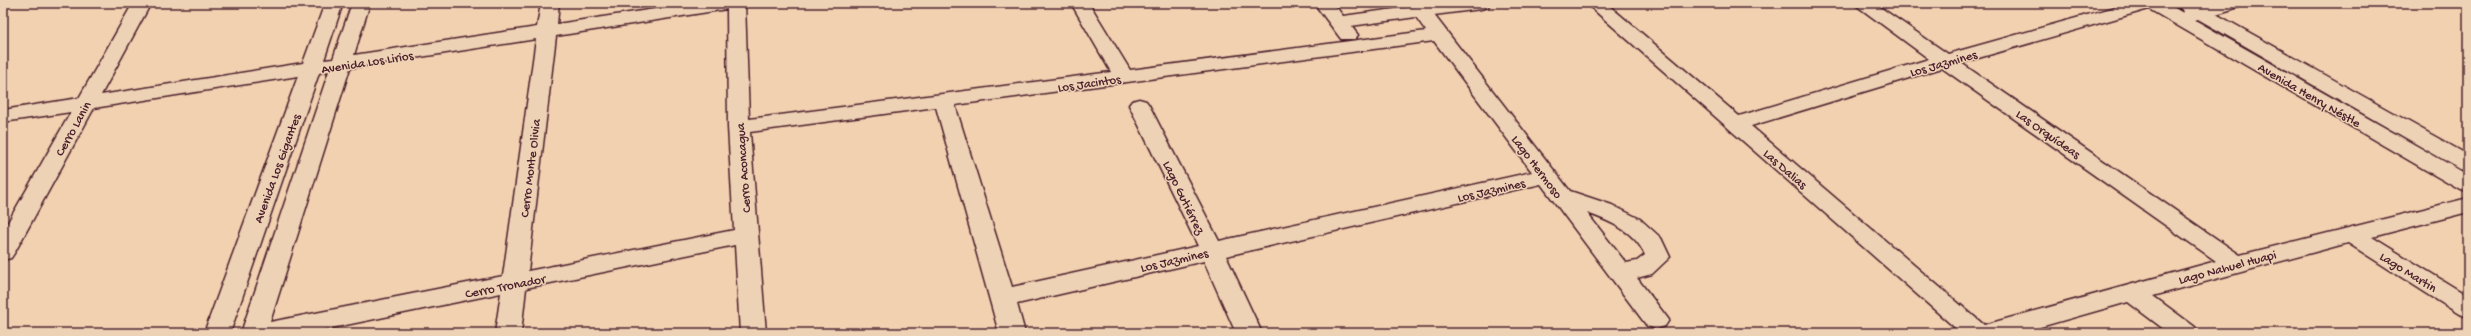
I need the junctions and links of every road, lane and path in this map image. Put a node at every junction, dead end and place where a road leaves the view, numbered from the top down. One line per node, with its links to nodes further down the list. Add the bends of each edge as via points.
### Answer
1 (142, 3): 24 (street, Cerro Lanin)
2 (334, 3): 22 (street, Avenida Los Gigantes)
3 (361, 3): 20 (street, Avenida Los Gigantes)
4 (646, 3): 16 (street, Avenida Los Lirios)
5 (730, 3): 16 (street, Avenida Los Lirios)
6 (736, 3): 30 (street, Cerro Aconcagua)
7 (1080, 3): 23 (street)
8 (1323, 3): 17 (street)
9 (1480, 3): 14 (street)
10 (1595, 3): 29 (street, Las Dalias)
11 (1862, 3): 21 (street, Las Orquídeas)
12 (2152, 3): 15 (street, Avenida Henry Néstle); 21 (street, Los Jazmines)
13 (2232, 3): 15 (street)
14 (1421, 11): 17 (street); 18 (street, Lago Hermoso)
15 (2187, 12): 31 (street, Avenida Henry Néstle); 33 (street, Avenida Henry Néstle)
16 (549, 18): 20 (street, Avenida Los Lirios); 42 (street, Cerro Monte Olivia)
17 (1339, 22): 19 (street)
18 (1438, 35): 19 (street, Los Jacintos); 32 (street, Lago Hermoso)
19 (1355, 46): 23 (street, Los Jacintos)
20 (343, 58): 22 (street, Avenida Los Lirios); 48 (street, Avenida Los Gigantes)
21 (1945, 61): 29 (street, Los Jazmines); 40 (street, Las Orquídeas)
22 (313, 62): 24 (street, Avenida Los Lirios); 47 (street, Avenida Los Gigantes)
23 (1124, 77): 25 (street, Los Jacintos)
24 (90, 96): 26 (street, Avenida Los Lirios); 28 (street, Avenida Los Lirios); 39 (street, Cerro Lanin)
25 (944, 101): 30 (street, Los Jacintos); 44 (street)
26 (3, 102)
27 (1139, 105): 38 (street, Lago Gutiérrez)
28 (3, 116)
29 (1735, 124): 54 (street, Las Dalias)
30 (740, 127): 37 (street, Cerro Aconcagua)
31 (2468, 164)
32 (1546, 176): 34 (street, Lago Hermoso); 38 (street, Los Jazmines)
33 (2468, 185)
34 (1561, 196): 41 (street, Lago Hermoso); 41 (street, via 1640,229 1655,244 1658,257 1644,268)
35 (2468, 205): 36 (street, Lago Nahuel Huapi)
36 (2350, 234): 40 (street, Lago Nahuel Huapi); 45 (street, Lago Martin)
37 (747, 235): 42 (street, Cerro Tronador); 51 (street, Cerro Aconcagua)
38 (1212, 251): 44 (street, Los Jazmines); 53 (street, Lago Gutiérrez)
39 (3, 252)
40 (2236, 264): 43 (street, Lago Nahuel Huapi)
41 (1620, 273): 46 (street, Lago Hermoso)
42 (514, 283): 49 (street, Cerro Tronador); 50 (street, Cerro Monte Olivia)
43 (2131, 292): 55 (street, Lago Nahuel Huapi); 56 (street)
44 (1003, 298): 52 (street)
45 (2468, 308)
46 (1656, 320)
47 (216, 333)
48 (254, 333)
49 (263, 333)
50 (508, 333)
51 (754, 333)
52 (1012, 333)
53 (1249, 333)
54 (1977, 333)
55 (1987, 333)
56 (2186, 333)

